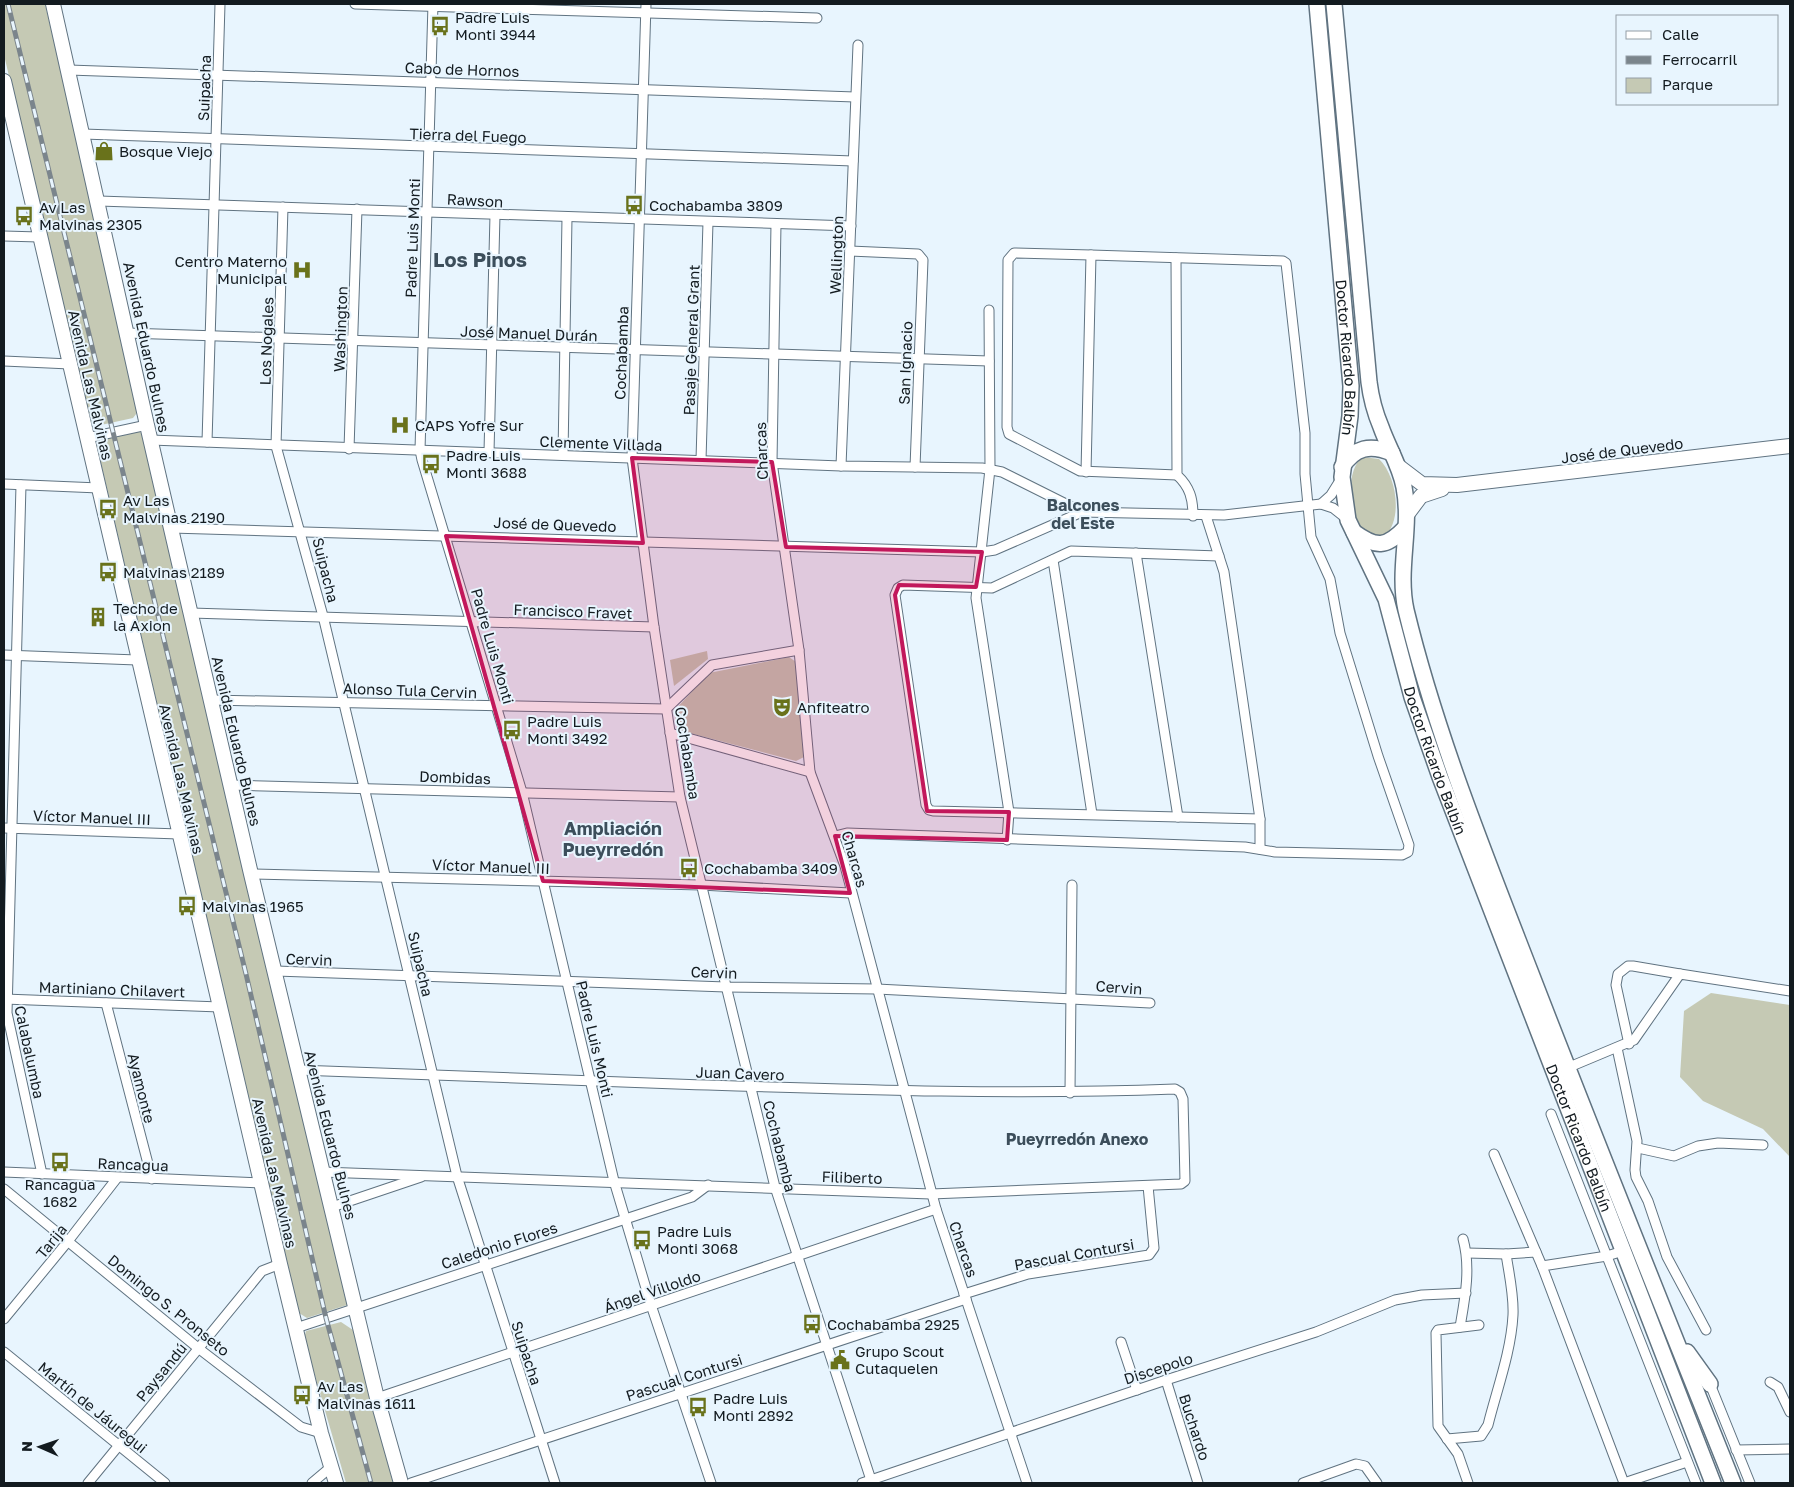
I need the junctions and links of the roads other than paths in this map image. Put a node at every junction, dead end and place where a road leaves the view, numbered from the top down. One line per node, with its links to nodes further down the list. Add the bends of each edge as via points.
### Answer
1 (53, 4): 11 (main road, Avenida Eduardo Bulnes)
2 (220, 4): 12 (street, Suipacha)
3 (355, 4): 7 (street)
4 (646, 4): 8 (street, Cochabamba)
5 (1317, 4): 73 (main road, Doctor Ricardo Balbín, via 1352,386)
6 (1334, 4): 66 (main road, Doctor Ricardo Balbín, via 1369,382 1380,425)
7 (433, 5): 8 (street); 14 (street, Padre Luis Monti)
8 (646, 14): 9 (street); 15 (street, Cochabamba)
9 (816, 18)
10 (858, 46): 16 (street, Wellington)
11 (69, 70): 12 (street, Cabo de Hornos); 18 (main road, Avenida Eduardo Bulnes)
12 (219, 75): 14 (street, Cabo de Hornos); 19 (street, Suipacha)
13 (4, 81): 17 (main road, Avenida Las Malvinas)
14 (431, 81): 15 (street, Cabo de Hornos); 20 (street, Padre Luis Monti)
15 (643, 89): 16 (street, Cabo de Hornos); 21 (street, Cochabamba)
16 (855, 97): 22 (street, Wellington)
17 (7, 109): 35 (main road, Avenida Las Malvinas)
18 (83, 134): 19 (street, Tierra del Fuego); 23 (main road, Avenida Eduardo Bulnes)
19 (216, 139): 20 (street, Tierra del Fuego); 24 (street, Suipacha)
20 (429, 147): 21 (street, Tierra del Fuego); 27 (street, Padre Luis Monti)
21 (640, 155): 22 (street, Tierra del Fuego); 30 (street, Cochabamba)
22 (853, 161): 33 (street, Wellington)
23 (99, 201): 24 (street, Rawson); 40 (main road, Avenida Eduardo Bulnes)
24 (215, 205): 25 (street, Rawson); 41 (street, Suipacha)
25 (283, 207): 26 (street, Rawson); 42 (street, Los Nogales)
26 (358, 209): 27 (street, Rawson); 43 (street, Washington)
27 (427, 212): 28 (street, Rawson); 44 (street, Padre Luis Monti)
28 (495, 215): 29 (street, Rawson); 45 (street)
29 (567, 218): 30 (street, Rawson); 46 (street)
30 (639, 220): 31 (street, Rawson); 47 (street, Cochabamba)
31 (708, 222): 32 (street, Rawson); 48 (street, Pasaje General Grant)
32 (776, 224): 33 (street, Rawson); 49 (street, Charcas)
33 (851, 226): 36 (street, Wellington)
34 (4, 236): 35 (street)
35 (39, 237): 54 (main road, Avenida Las Malvinas)
36 (850, 251): 50 (street, Wellington); 51 (street, San Ignacio, via 918,254 923,260)
37 (1091, 255): 38 (street); 72 (street); 72 (street, via 1014,253 1008,260 1008,434 1072,468)
38 (1176, 258): 74 (street); 80 (street, via 1286,263 1305,434)
39 (989, 310): 53 (street)
40 (127, 333): 41 (street, José Manuel Durán); 55 (main road, Avenida Eduardo Bulnes)
41 (212, 334): 42 (street, José Manuel Durán); 58 (street, Suipacha)
42 (280, 337): 43 (street, José Manuel Durán); 59 (street, Los Nogales)
43 (353, 340): 44 (street, José Manuel Durán); 61 (street, Washington)
44 (423, 343): 45 (street, José Manuel Durán); 62 (street, Padre Luis Monti)
45 (493, 346): 46 (street, José Manuel Durán); 63 (street)
46 (565, 348): 47 (street, José Manuel Durán); 64 (street)
47 (634, 351): 48 (street, José Manuel Durán); 65 (street, Cochabamba)
48 (706, 353): 49 (street, José Manuel Durán); 67 (street, Pasaje General Grant)
49 (774, 354): 50 (street, José Manuel Durán); 68 (street, Charcas)
50 (845, 357): 51 (street, José Manuel Durán); 69 (street, Wellington)
51 (919, 359): 53 (street, José Manuel Durán); 70 (street, San Ignacio)
52 (4, 361): 54 (street)
53 (989, 361): 71 (street)
54 (70, 364): 56 (main road, Avenida Las Malvinas)
55 (147, 425): 56 (street); 57 (main road, Avenida Eduardo Bulnes)
56 (87, 438): 78 (main road, Avenida Las Malvinas)
57 (151, 440): 58 (street, Clemente Villada); 86 (main road, Avenida Eduardo Bulnes)
58 (207, 442): 59 (street, Clemente Villada)
59 (276, 446): 61 (street, Clemente Villada); 87 (street, Suipacha)
60 (1790, 446): 77 (main road, José de Quevedo)
61 (349, 449): 62 (street, Clemente Villada)
62 (420, 450): 63 (street, Clemente Villada); 88 (street, Padre Luis Monti)
63 (489, 452): 64 (street, Clemente Villada)
64 (563, 455): 65 (street, Clemente Villada)
65 (632, 458): 67 (street, Clemente Villada); 89 (street, Cochabamba)
66 (1394, 459): 73 (main road, via 1373,447 1364,448 1355,452); 77 (main road, via 1422,484); 84 (main road, Doctor Ricardo Balbín, via 1404,484)
67 (701, 460): 68 (street, Clemente Villada)
68 (772, 462): 69 (street, Clemente Villada); 90 (street, Charcas)
69 (840, 466): 70 (street, Clemente Villada)
70 (915, 467): 71 (street, Clemente Villada)
71 (990, 469): 81 (street, Clemente Villada); 91 (street)
72 (1086, 472): 74 (street)
73 (1342, 473): 79 (street, via 1335,491); 85 (main road, Doctor Ricardo Balbín)
74 (1177, 475): 82 (street, via 1190,493)
75 (4, 484): 76 (street)
76 (21, 485): 78 (street); 102 (street, Calabalumba)
77 (1457, 485): 84 (main road, via 1420,496)
78 (99, 488): 103 (main road, Avenida Las Malvinas)
79 (1321, 504): 80 (street); 85 (street, via 1333,508)
80 (1307, 506): 83 (street); 122 (street, via 1312,537 1330,579 1340,633 1410,845 1408,852 1402,855)
81 (1082, 512): 82 (street); 91 (street, José de Quevedo, via 995,550)
82 (1193, 516): 83 (street)
83 (1206, 516): 93 (street)
84 (1405, 522): 85 (main road, via 1390,541 1379,544 1368,542); 143 (main road, Doctor Ricardo Balbín, via 1403,593 1430,700)
85 (1350, 526): 174 (main road, Doctor Ricardo Balbín, via 1380,584 1414,704 1440,778)
86 (171, 528): 87 (street, José de Quevedo); 96 (main road, Avenida Eduardo Bulnes)
87 (302, 532): 88 (street, José de Quevedo); 97 (street, Suipacha)
88 (446, 536): 89 (street, José de Quevedo); 98 (street, Padre Luis Monti)
89 (643, 543): 90 (street, José de Quevedo); 99 (street, Cochabamba)
90 (786, 547): 91 (street, José de Quevedo); 100 (street, Charcas)
91 (982, 552): 95 (street)
92 (1136, 553): 93 (street); 94 (street, via 1071,552); 116 (street)
93 (1219, 556): 117 (street)
94 (1053, 560): 95 (street, via 997,586); 115 (street)
95 (976, 587): 114 (street); 114 (street, via 903,585 895,594 926,805 933,811)
96 (190, 613): 97 (street, Francisco Fravet); 104 (main road, Avenida Eduardo Bulnes)
97 (323, 616): 98 (street, Francisco Fravet); 105 (street, Suipacha)
98 (471, 621): 99 (street, Francisco Fravet); 106 (street, Padre Luis Monti)
99 (654, 628): 107 (street, Cochabamba)
100 (799, 650): 107 (street, via 712,665); 109 (street, Charcas)
101 (4, 654): 102 (street)
102 (15, 655): 103 (street); 118 (street, Calabalumba)
103 (138, 660): 119 (main road, Avenida Las Malvinas)
104 (211, 700): 105 (street, Alonso Tula Cervin); 110 (main road, Avenida Eduardo Bulnes)
105 (343, 702): 106 (street, Alonso Tula Cervin); 111 (street, Suipacha)
106 (496, 707): 107 (street, Alonso Tula Cervin); 112 (street, Padre Luis Monti)
107 (666, 709): 108 (street, Cochabamba)
108 (670, 733): 109 (street); 113 (street, Cochabamba)
109 (810, 772): 120 (street, Charcas)
110 (230, 785): 111 (street, Dombidas); 123 (main road, Avenida Eduardo Bulnes)
111 (365, 788): 112 (street, Dombidas); 124 (street, Suipacha)
112 (522, 792): 113 (street, Dombidas); 125 (street, Padre Luis Monti)
113 (680, 797): 126 (street, Cochabamba)
114 (1009, 812): 115 (street); 121 (street)
115 (1092, 814): 116 (street)
116 (1178, 817): 117 (street)
117 (1260, 819): 122 (street)
118 (8, 828): 119 (street, Víctor Manuel III); 137 (street, Calabalumba, via 8,975)
119 (178, 834): 140 (main road, Avenida Las Malvinas)
120 (835, 836): 121 (street, via 847,833); 128 (street, Charcas)
121 (1007, 840): 122 (street)
122 (1260, 849)
123 (251, 874): 124 (street, Víctor Manuel III); 129 (main road, Avenida Eduardo Bulnes)
124 (387, 877): 125 (street, Víctor Manuel III); 131 (street, Suipacha)
125 (543, 881): 126 (street, Víctor Manuel III); 132 (street, Padre Luis Monti)
126 (701, 885): 128 (street, Víctor Manuel III); 133 (street, Cochabamba)
127 (1072, 885): 136 (street)
128 (850, 893): 134 (street, Charcas)
129 (276, 971): 131 (street, Cervin); 144 (main road, Avenida Eduardo Bulnes)
130 (1680, 974): 135 (street); 141 (street); 141 (street, via 1633,966 1618,974 1616,985)
131 (411, 977): 132 (street, Cervin); 145 (street, Suipacha)
132 (567, 980): 133 (street, Cervin); 146 (street, Padre Luis Monti)
133 (726, 987): 134 (street, Cervin); 147 (street, Cochabamba)
134 (877, 989): 136 (street, Cervin); 148 (street, Charcas)
135 (1790, 991)
136 (1072, 998): 139 (street, Cervin); 149 (street)
137 (5, 999): 138 (street, Martiniano Chilavert); 156 (street, Calabalumba)
138 (106, 1003): 140 (street, Martiniano Chilavert); 160 (street, Ayamonte)
139 (1150, 1003)
140 (220, 1007): 163 (main road, Avenida Las Malvinas)
141 (1629, 1044): 142 (street)
142 (1618, 1048): 143 (street); 152 (street)
143 (1567, 1068): 192 (main road, Doctor Ricardo Balbín)
144 (298, 1070): 145 (street, Juan Cavero); 155 (main road, Avenida Eduardo Bulnes)
145 (433, 1076): 146 (street, Juan Cavero); 158 (street, Suipacha)
146 (590, 1082): 147 (street, Juan Cavero); 161 (street, Padre Luis Monti)
147 (750, 1087): 148 (street, Juan Cavero); 166 (street, Cochabamba)
148 (903, 1091): 149 (street, Juan Cavero); 168 (street, Charcas)
149 (1070, 1093): 162 (street, Juan Cavero, via 1175,1089 1180,1092 1183,1099)
150 (1551, 1114): 179 (street)
151 (1763, 1145): 152 (street, via 1718,1143 1698,1146 1674,1156)
152 (1638, 1148): 191 (street, via 1636,1178 1670,1264)
153 (1494, 1154): 175 (street)
154 (4, 1172): 156 (street, Rancagua)
155 (322, 1172): 157 (street, Filiberto); 169 (main road, Avenida Eduardo Bulnes)
156 (42, 1174): 159 (street, Rancagua)
157 (427, 1175): 158 (street, Filiberto); 169 (street, Filiberto)
158 (457, 1176): 161 (street, Filiberto); 181 (street, Suipacha)
159 (117, 1178): 160 (street, Rancagua); 173 (street, Tarija)
160 (152, 1179): 163 (street, Rancagua)
161 (614, 1181): 164 (street, Filiberto); 171 (street, Padre Luis Monti)
162 (1185, 1181): 165 (street, Filiberto)
163 (261, 1183): 180 (main road, Avenida Las Malvinas)
164 (708, 1185): 166 (street, Filiberto); 171 (street, Caledonio Flores, via 692,1197)
165 (1148, 1186): 168 (street, Filiberto); 184 (street, Pascual Contursi, via 1154,1248 1149,1255 1028,1274)
166 (775, 1187): 168 (street, Filiberto); 178 (street, Cochabamba)
167 (4, 1189): 173 (street, Domingo S. Pronseto)
168 (931, 1194): 170 (street, Charcas)
169 (332, 1207): 186 (main road, Avenida Eduardo Bulnes)
170 (936, 1209): 178 (street, Ángel Villoldo); 184 (street, Charcas)
171 (625, 1218): 181 (street, Caledonio Flores); 185 (street, Padre Luis Monti)
172 (1463, 1239): 176 (street)
173 (69, 1240): 187 (street, Tarija); 195 (street, Domingo S. Pronseto)
174 (1623, 1251): 179 (street); 231 (main road, Doctor Ricardo Balbín)
175 (1536, 1252): 177 (street); 182 (street)
176 (1467, 1253): 177 (street); 183 (street)
177 (1506, 1254): 208 (street, via 1513,1316 1488,1425 1482,1436 1477,1438)
178 (797, 1256): 185 (street, Ángel Villoldo); 194 (street, Cochabamba)
179 (1607, 1256): 182 (street); 212 (street)
180 (280, 1264): 190 (main road, Avenida Las Malvinas); 195 (street, Paysandú, via 262,1271)
181 (484, 1265): 186 (street, Caledonio Flores); 197 (street, Suipacha)
182 (1542, 1266): 229 (street)
183 (1466, 1293): 189 (street); 198 (street, Discepolo, via 1407,1297 1316,1332)
184 (965, 1297): 194 (street, Pascual Contursi); 206 (street, Charcas)
185 (651, 1306): 197 (street, Ángel Villoldo); 202 (street, Padre Luis Monti)
186 (355, 1308): 190 (street, Caledonio Flores); 203 (main road, Avenida Eduardo Bulnes)
187 (4, 1319)
188 (1479, 1325): 189 (street)
189 (1460, 1327): 208 (street, via 1436,1333 1438,1426)
190 (296, 1328): 205 (main road, Avenida Las Malvinas)
191 (1706, 1330)
192 (1672, 1331): 200 (main road); 232 (main road, Doctor Ricardo Balbín)
193 (1122, 1342): 201 (street)
194 (826, 1345): 202 (street, Pascual Contursi); 214 (street, Cochabamba)
195 (198, 1348): 205 (street, Domingo S. Pronseto, via 301,1427); 209 (street, Paysandú)
196 (4, 1352): 209 (street, Martín de Jáuregui)
197 (512, 1352): 203 (street, Ángel Villoldo); 207 (street, Suipacha)
198 (1166, 1380): 201 (street, Discepolo); 225 (street, Buchardo)
199 (1770, 1382): 204 (street, via 1778,1387)
200 (1710, 1384): 211 (street)
201 (1138, 1390): 206 (street, Discepolo)
202 (680, 1393): 207 (street, Pascual Contursi); 222 (street, Padre Luis Monti)
203 (377, 1398): 219 (main road, Avenida Eduardo Bulnes)
204 (1790, 1412)
205 (321, 1433): 213 (main road, Avenida Las Malvinas)
206 (1010, 1433): 214 (street, Discepolo); 224 (street, Charcas)
207 (541, 1439): 220 (street, Pascual Contursi); 221 (street, Suipacha)
208 (1448, 1439): 228 (street, via 1458,1454)
209 (119, 1446): 215 (street, Paysandú); 216 (street, Martín de Jáuregui)
210 (1790, 1449): 211 (street)
211 (1736, 1450): 233 (street)
212 (1687, 1462): 229 (street); 230 (street)
213 (331, 1467): 217 (street); 218 (main road, Avenida Las Malvinas)
214 (872, 1482): 223 (street, Discepolo)
215 (88, 1483)
216 (165, 1483)
217 (312, 1483)
218 (336, 1483)
219 (401, 1483)
220 (411, 1483)
221 (555, 1483)
222 (711, 1483)
223 (862, 1483)
224 (1027, 1483)
225 (1198, 1483)
226 (1303, 1483): 227 (street, via 1356,1464 1361,1464)
227 (1377, 1483)
228 (1468, 1483)
229 (1624, 1483)
230 (1696, 1483)
231 (1713, 1483)
232 (1734, 1483)
233 (1750, 1483)

